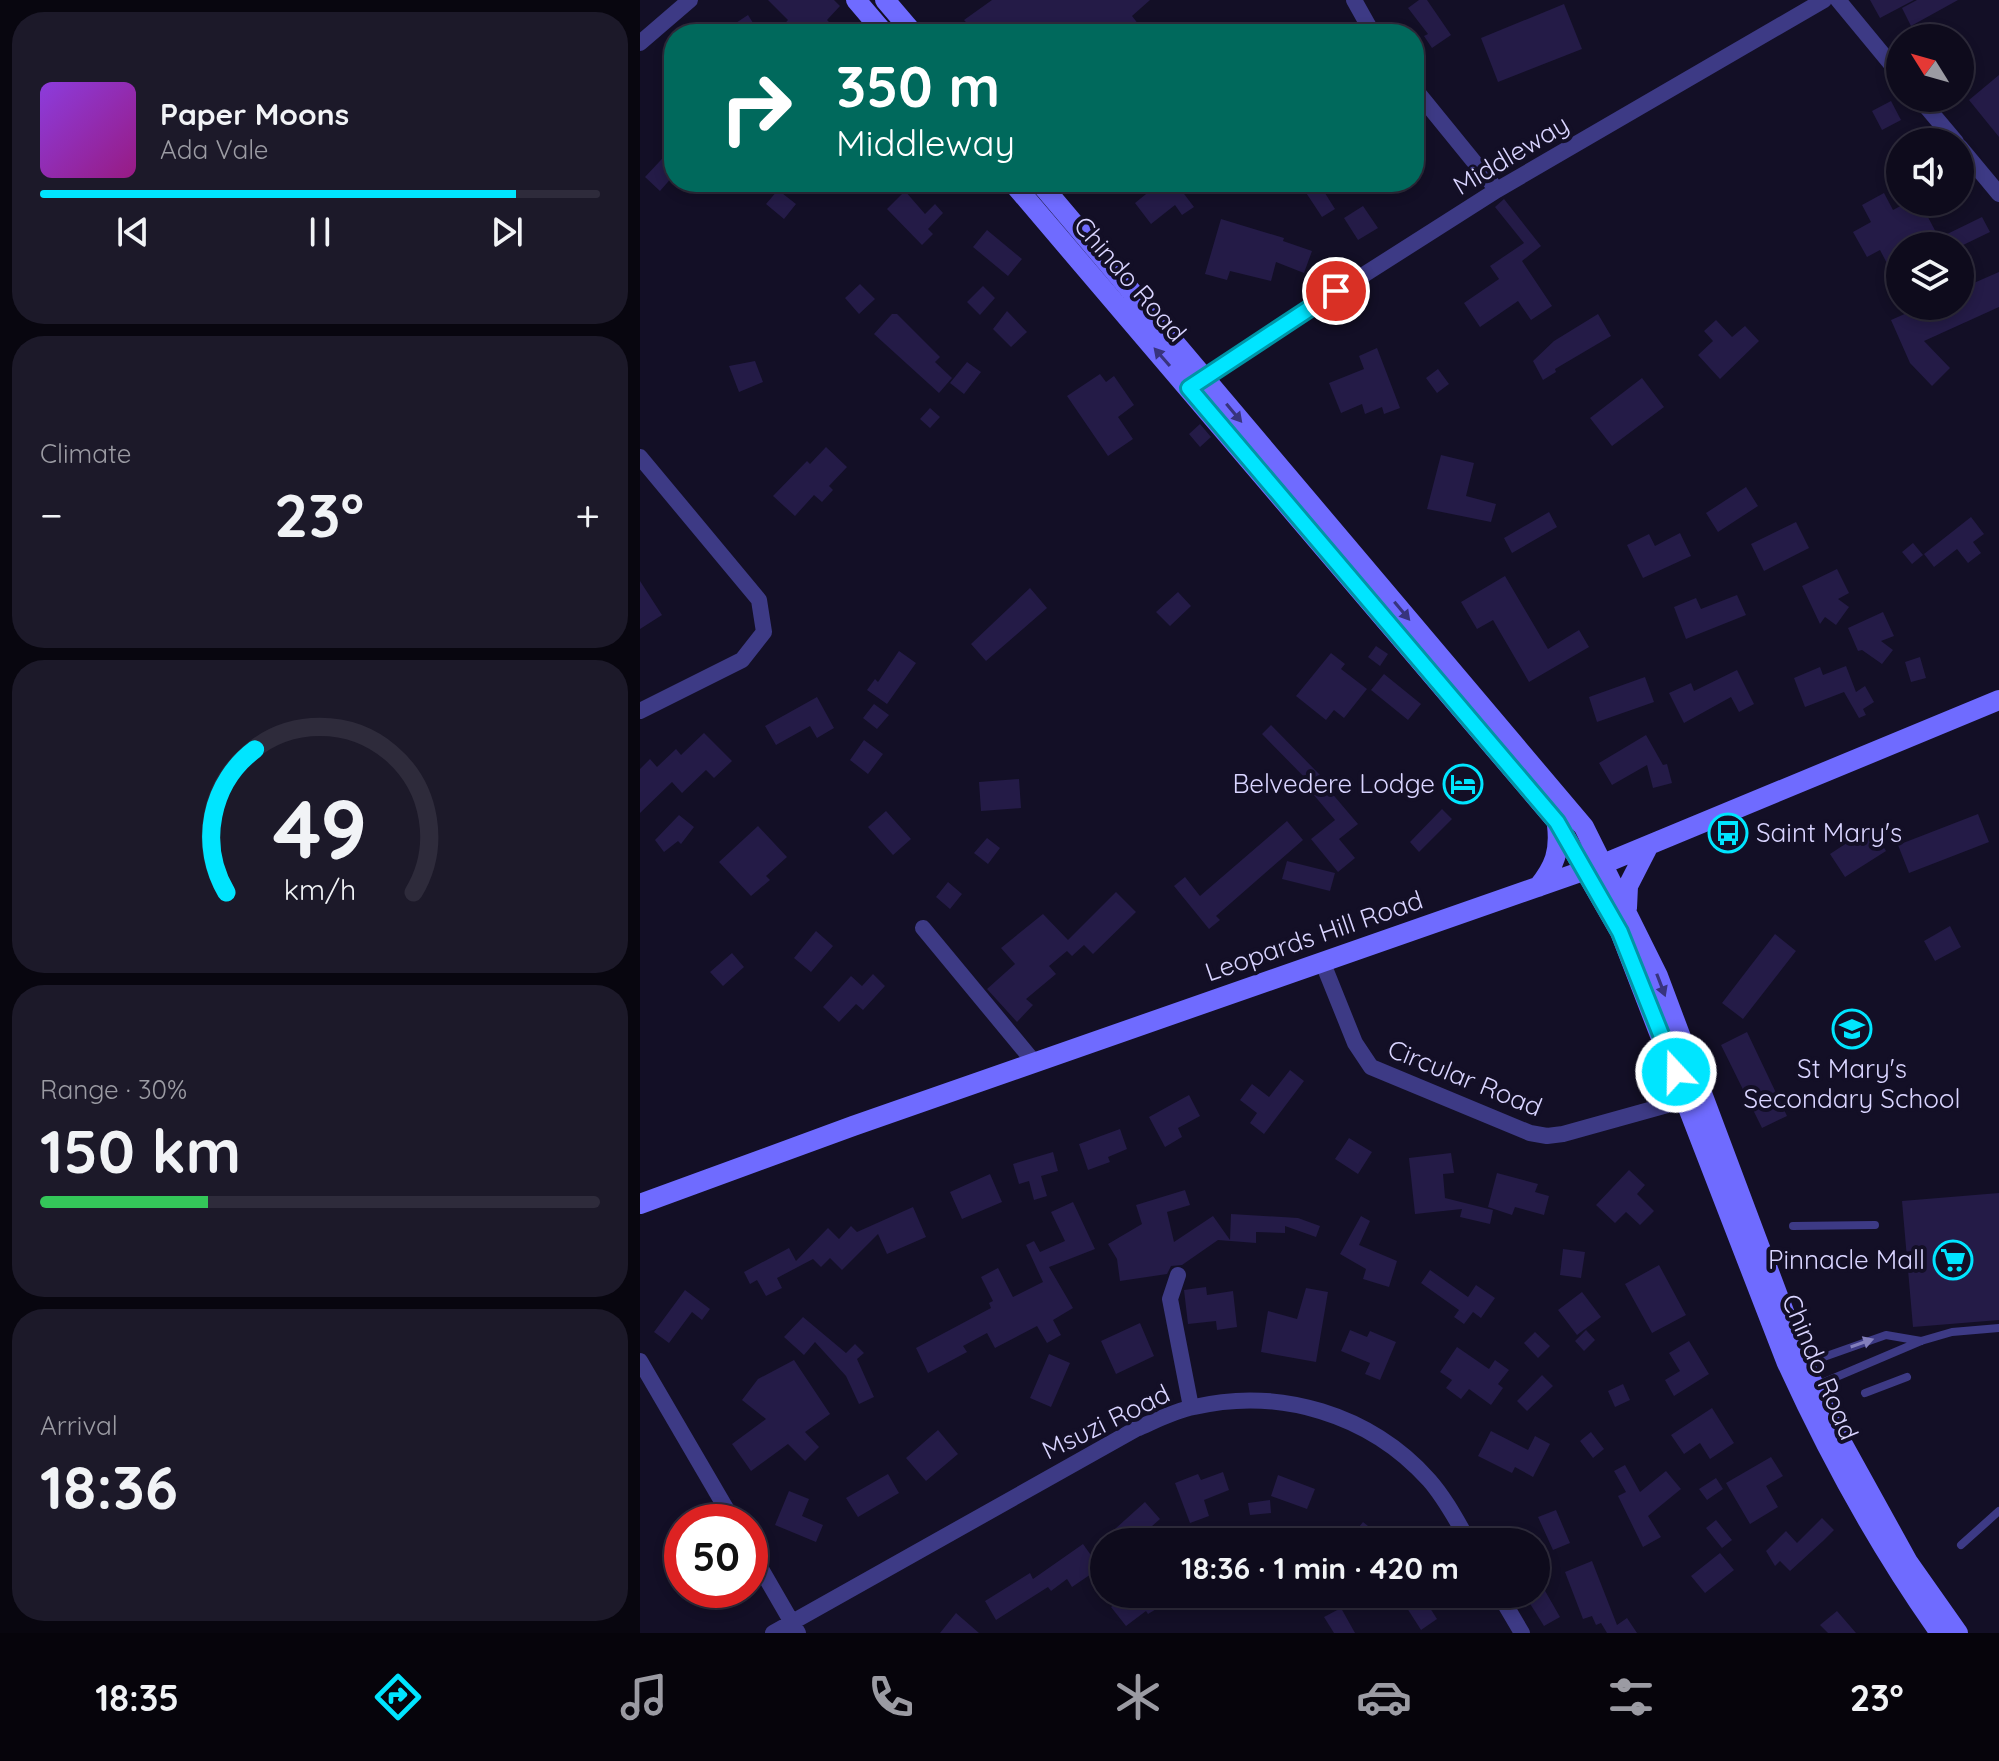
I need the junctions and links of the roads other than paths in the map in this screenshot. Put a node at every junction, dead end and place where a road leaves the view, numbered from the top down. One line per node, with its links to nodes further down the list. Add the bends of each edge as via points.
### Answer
1 (690, 0): 10 (street)
2 (856, 0): 7 (main road)
3 (885, 0): 8 (main road)
4 (1354, 0): 9 (street)
5 (1824, 0): 16 (street, Middleway)
6 (1838, 0): 11 (street)
7 (876, 24)
8 (905, 24)
9 (1367, 24)
10 (640, 43)
11 (1886, 58)
12 (1424, 100): 16 (street)
13 (1931, 112): 14 (street)
14 (1944, 128)
15 (1974, 164): 19 (street)
16 (1497, 190): 20 (street, Middleway)
17 (1021, 192): 20 (main road, Chindo Road, one-way to 17)
18 (1047, 192): 20 (main road, Chindo Road)
19 (1999, 194)
20 (1196, 382): 24 (main road, Chindo Road); 25 (main road, Chindo Road, one-way to 25)
21 (640, 457): 23 (street, via 759,600 764,632 742,660)
22 (1999, 700): 26 (main road, Leopards Hill Road)
23 (640, 711)
24 (1557, 822): 27 (main road, Chindo Road); 28 (main road, via 1559,846 1553,868)
25 (1584, 827): 26 (main road, via 1603,840); 27 (main road, Chindo Road)
26 (1649, 845): 27 (main road, Leopards Hill Road); 29 (main road)
27 (1594, 868): 28 (main road, Leopards Hill Road); 29 (main road, Chindo Road)
28 (1538, 887): 29 (main road, via 1564,884); 31 (main road, Leopards Hill Road)
29 (1617, 910): 33 (main road, Chindo Road, via 1620,932)
30 (923, 928): 32 (street)
31 (1322, 961): 32 (main road, Leopards Hill Road); 33 (street, Circular Road, via 1355,1043 1371,1067 1530,1133 1563,1134)
32 (1034, 1062): 34 (main road, Leopards Hill Road)
33 (1694, 1097): 41 (main road, Chindo Road); 55 (main road, Chindo Road, via 1786,1361 1815,1426 1893,1567)
34 (640, 1204)
35 (1875, 1225): 36 (lane)
36 (1793, 1226)
37 (1178, 1275): 45 (street, via 1170,1299)
38 (1999, 1328): 39 (lane)
39 (1921, 1341): 41 (lane, one-way to 39, via 1886,1335); 43 (lane)
40 (640, 1361): 46 (street)
41 (1804, 1364): 43 (main road, Chindo Road)
42 (1907, 1377): 44 (lane)
43 (1815, 1386): 56 (main road, Chindo Road, via 1900,1549)
44 (1865, 1393)
45 (1191, 1407): 48 (street, Msuzi Road, via 1273,1400 1355,1424 1416,1467); 52 (street, Msuzi Road, via 1085,1455)
46 (723, 1504)
47 (1999, 1511): 49 (lane)
48 (1461, 1528)
49 (1961, 1545)
50 (768, 1581): 52 (street)
51 (1507, 1608): 54 (street)
52 (795, 1628): 53 (street, Msuzi Road)
53 (773, 1633)
54 (1522, 1633)
55 (1940, 1633)
56 (1958, 1633)

